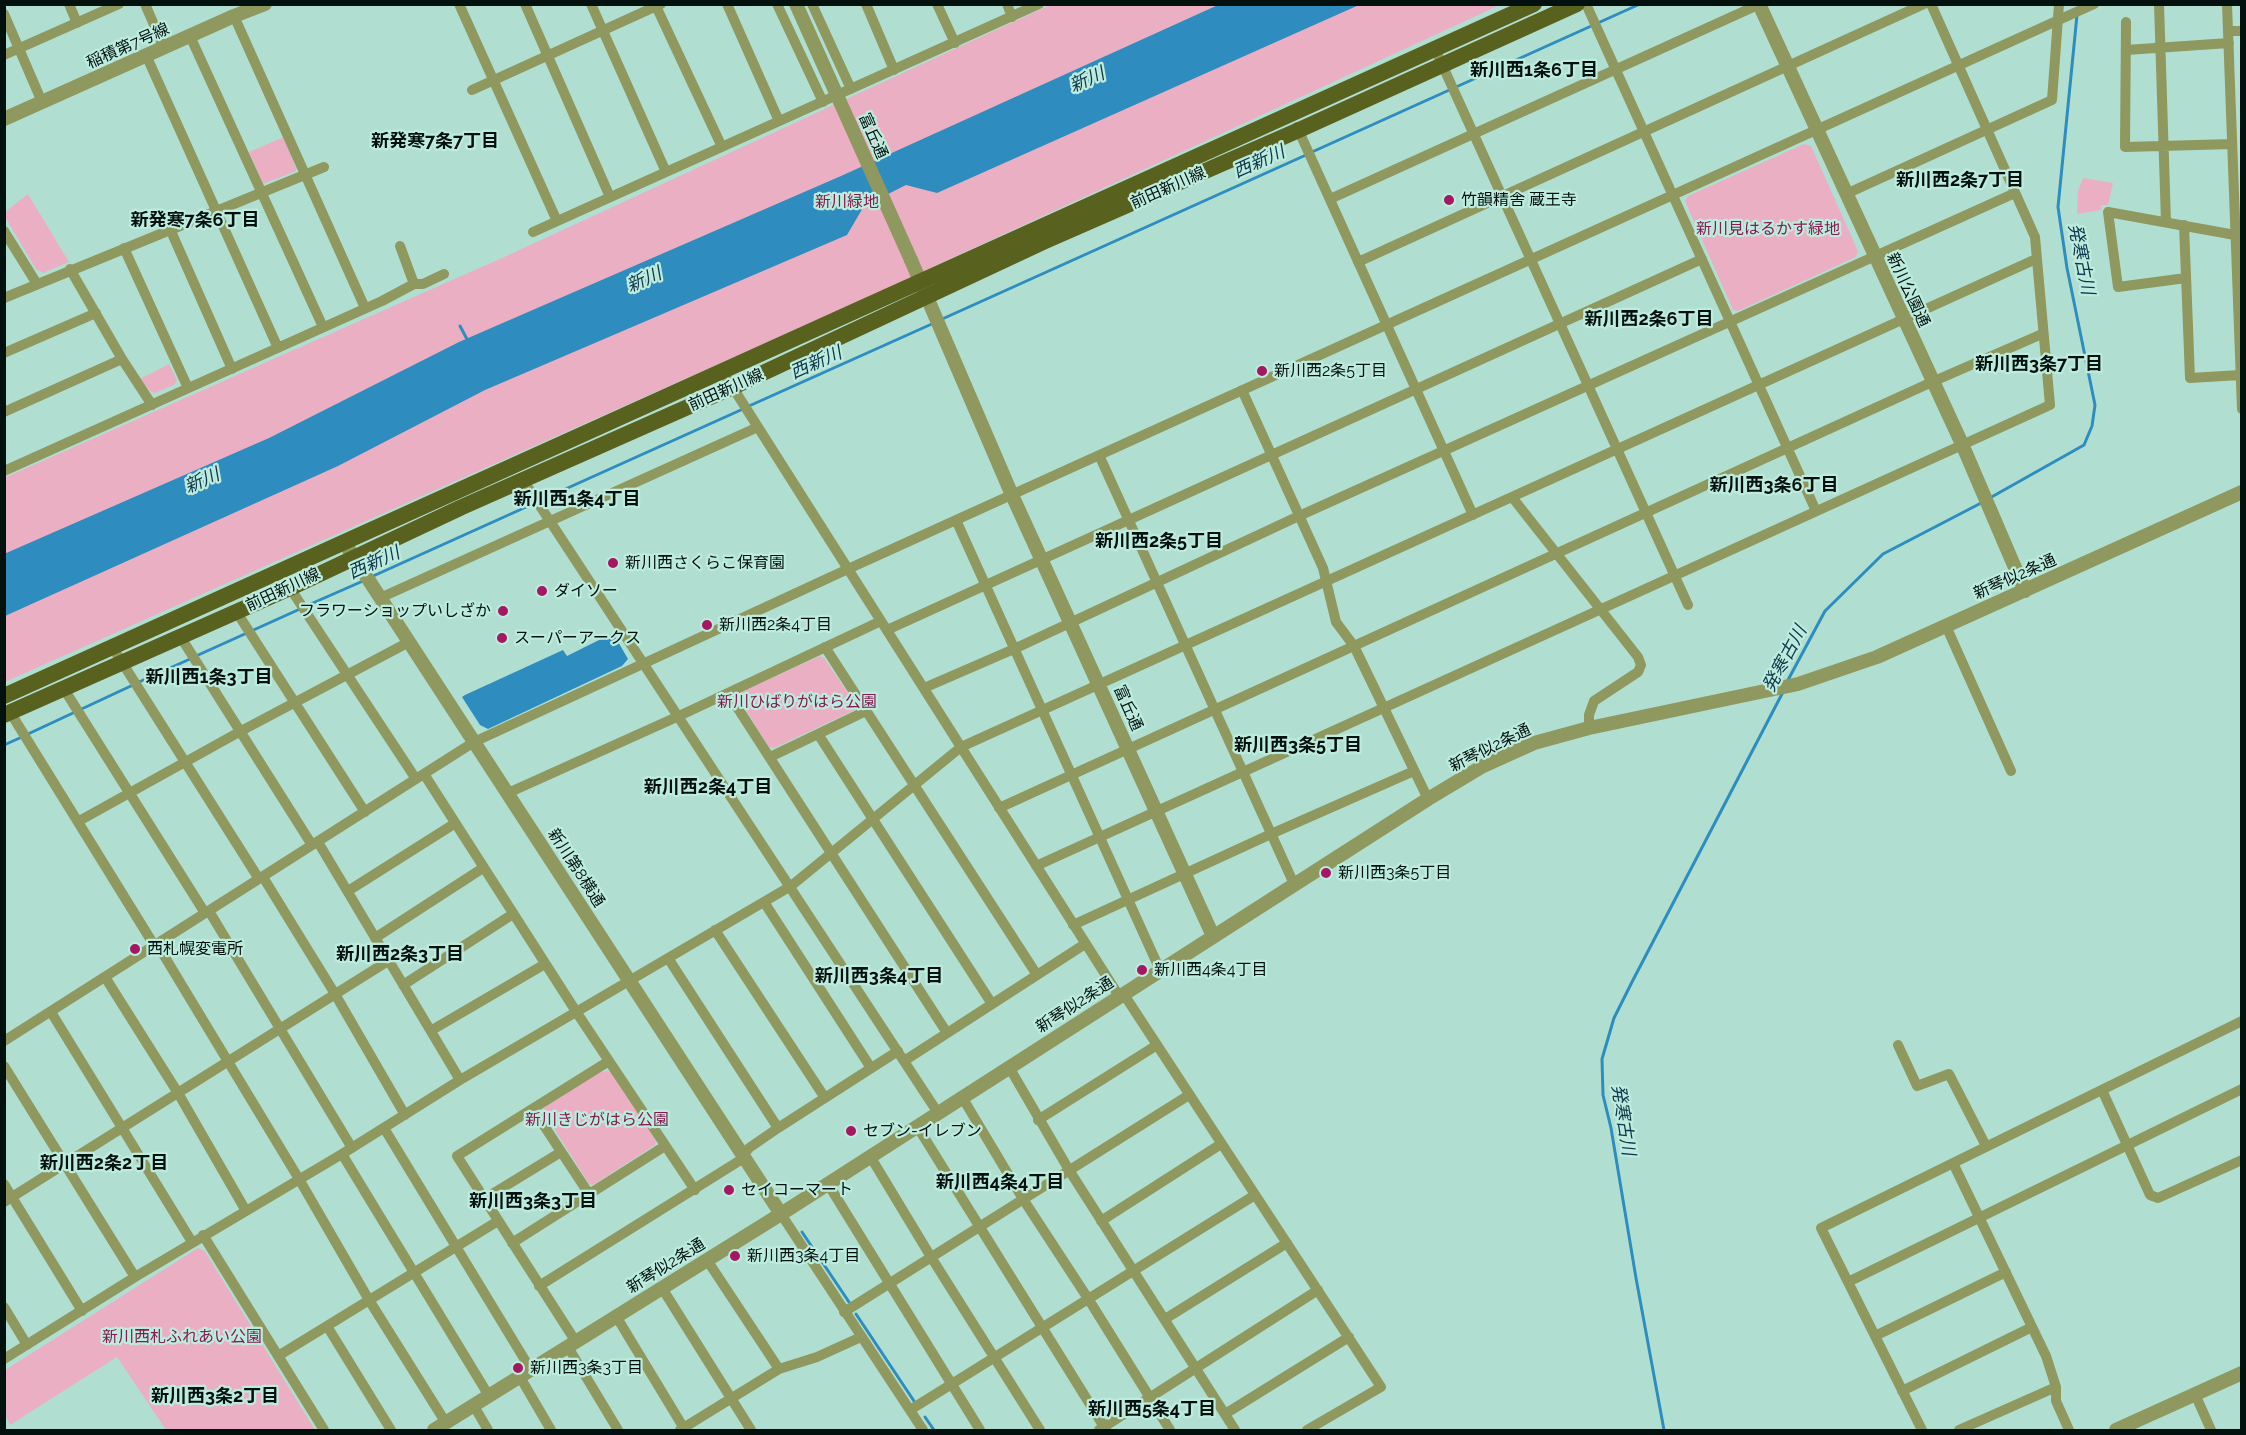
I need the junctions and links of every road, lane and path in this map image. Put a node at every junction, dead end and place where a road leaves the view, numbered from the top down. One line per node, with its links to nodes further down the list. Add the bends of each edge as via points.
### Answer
1 (69, 4): 32 (street)
2 (119, 4): 32 (street)
3 (145, 4): 41 (street)
4 (265, 4): 28 (street, 稲積第7号線)
5 (459, 4): 52 (street)
6 (525, 4): 46 (street)
7 (591, 4): 33 (street)
8 (727, 4): 60 (street)
9 (777, 4): 57 (street)
10 (796, 4): 101 (street, 富丘通, bridge)
11 (812, 4): 54 (street)
12 (866, 4): 50 (street)
13 (937, 4): 37 (street)
14 (1007, 4): 29 (street)
15 (1039, 4): 29 (street)
16 (1534, 4): 42 (main road, 前田新川線)
17 (1577, 4): 47 (main road, 前田新川線)
18 (1586, 4): 51 (street)
19 (1924, 4): 48 (street)
20 (1931, 4): 49 (street)
21 (2059, 4): 30 (street)
22 (2159, 4): 39 (street)
23 (2227, 4): 35 (street)
24 (657, 5): 33 (street); 68 (street)
25 (1760, 5): 48 (street, 新川公園通); 51 (street)
26 (2091, 6): 30 (street)
27 (4, 14): 40 (street)
28 (234, 15): 36 (street, 稲積第7号線); 71 (street)
29 (1012, 17): 37 (street)
30 (2060, 20): 49 (street); 62 (street, via 2052,100)
31 (2126, 22): 43 (street)
32 (77, 23): 40 (street)
33 (603, 30): 46 (street); 70 (street)
34 (2241, 31): 35 (street)
35 (2228, 32): 38 (street)
36 (190, 36): 41 (street, 稲積第7号線); 72 (street)
37 (955, 43): 50 (street)
38 (2229, 43): 39 (street); 53 (street)
39 (2161, 47): 43 (street); 67 (street)
40 (19, 48): 44 (street); 56 (street)
41 (164, 48): 45 (street, 稲積第7号線)
42 (1435, 49): 47 (street); 58 (main road, 前田新川線)
43 (2126, 50): 67 (street, via 2125,147)
44 (4, 55)
45 (146, 55): 56 (street, 稲積第7号線); 80 (street)
46 (547, 55): 52 (street); 77 (street)
47 (1442, 66): 64 (street); 65 (main road, 前田新川線)
48 (1788, 66): 61 (street, 新川公園通); 63 (street)
49 (1958, 66): 61 (street); 62 (street)
50 (894, 70): 54 (street)
51 (1616, 70): 63 (street); 64 (street)
52 (493, 79): 55 (street); 81 (street)
53 (2236, 88): 66 (street)
54 (851, 89): 57 (street)
55 (472, 90)
56 (42, 102): 59 (street, 稲積第7号線)
57 (823, 102): 60 (street)
58 (1291, 113): 65 (street); 101 (main road, 前田新川線)
59 (4, 119)
60 (779, 121): 68 (street)
61 (1817, 130): 74 (street, 新川公園通); 75 (street)
62 (1988, 130): 73 (street); 74 (street)
63 (1645, 132): 75 (street); 76 (street)
64 (1474, 135): 76 (street); 79 (street)
65 (1302, 138): 79 (street); 101 (main road, 前田新川線)
66 (2232, 144): 67 (street); 78 (street)
67 (2164, 146): 82 (street)
68 (722, 147): 70 (street)
69 (324, 167): 71 (street)
70 (666, 172): 77 (street)
71 (306, 175): 72 (street); 103 (street)
72 (262, 193): 80 (street); 109 (street)
73 (2015, 193): 91 (street); 93 (street, via 2035,237)
74 (1846, 194): 91 (street, 新川公園通)
75 (1674, 195): 92 (street); 94 (street)
76 (1502, 196): 94 (street); 95 (street)
77 (610, 197): 81 (street)
78 (2238, 197): 87 (street)
79 (1330, 199): 95 (street)
80 (217, 211): 84 (street); 111 (street)
81 (556, 221): 85 (street)
82 (2166, 222): 83 (street); 98 (street, via 2108,212 2118,287)
83 (2184, 225): 87 (street); 98 (street)
84 (171, 229): 89 (street); 115 (street)
85 (533, 232)
86 (5, 235): 99 (street)
87 (2235, 235): 90 (street)
88 (400, 246): 100 (street)
89 (124, 248): 96 (street); 122 (street)
90 (2239, 251): 112 (street)
91 (1874, 257): 105 (street, 新川公園通); 106 (street)
92 (1702, 259): 106 (street); 107 (street)
93 (2036, 259): 105 (street); 110 (street)
94 (1531, 260): 107 (street); 108 (street)
95 (1358, 262): 108 (street)
96 (70, 269): 99 (street); 104 (street)
97 (444, 274): 100 (street)
98 (2186, 278): 117 (street, via 2190,378)
99 (37, 284): 102 (street)
100 (414, 284): 103 (street)
101 (924, 290): 116 (main road, 前田新川線); 121 (main road, 前田新川線); 138 (street, 富丘通)
102 (4, 298)
103 (365, 308): 109 (street)
104 (96, 313): 113 (street); 114 (street)
105 (1903, 319): 118 (street, 新川公園通); 119 (street)
106 (1731, 321): 119 (street); 120 (street)
107 (1560, 323): 120 (street); 123 (street)
108 (1386, 325): 123 (street); 124 (street)
109 (323, 327): 111 (street)
110 (2042, 334): 118 (street); 129 (street, via 2050,405)
111 (278, 348): 115 (street)
112 (2240, 349): 117 (street)
113 (4, 353)
114 (122, 358): 125 (street); 127 (street)
115 (232, 369): 122 (street)
116 (723, 372): 121 (street); 147 (main road, 前田新川線)
117 (2240, 375): 126 (street)
118 (1932, 382): 129 (street, 新川公園通); 130 (street)
119 (1760, 384): 130 (street); 131 (street)
120 (1587, 386): 131 (street); 132 (street)
121 (733, 387): 128 (street); 136 (main road, 前田新川線)
122 (188, 388): 125 (street)
123 (1415, 389): 132 (street); 133 (street)
124 (1242, 390): 133 (street); 134 (street)
125 (152, 405): 135 (street)
126 (2241, 409)
127 (4, 412)
128 (756, 424): 144 (street); 151 (street)
129 (1962, 444): 140 (street); 157 (street, 新川公園通)
130 (1788, 448): 140 (street); 141 (street)
131 (1617, 449): 139 (street); 141 (street)
132 (1443, 451): 142 (street); 143 (street)
133 (1271, 454): 143 (street); 146 (street)
134 (1099, 455): 138 (street); 146 (street)
135 (4, 471)
136 (523, 480): 144 (street); 149 (main road, 前田新川線)
137 (2241, 492): 157 (street, 新琴似2条通)
138 (1012, 495): 145 (street); 150 (street, 富丘通)
139 (1512, 497): 142 (street); 148 (street)
140 (1816, 511): 152 (street)
141 (1647, 513): 148 (street); 152 (street)
142 (1473, 514): 153 (street)
143 (1299, 516): 153 (street); 154 (street)
144 (547, 517): 158 (street); 173 (street)
145 (956, 520): 151 (street); 155 (street)
146 (1129, 520): 150 (street); 154 (street)
147 (344, 542): 149 (street, 新川第8横通); 169 (main road, 前田新川線)
148 (1556, 554): 160 (street); 168 (street)
149 (353, 556): 156 (main road, 前田新川線); 158 (street, 新川第8横通)
150 (1042, 560): 155 (street); 162 (street, 富丘通)
151 (848, 569): 163 (street); 173 (street)
152 (1675, 575): 159 (street); 160 (street)
153 (1327, 581): 167 (street); 168 (street, via 1336,622)
154 (1158, 584): 162 (street); 167 (street)
155 (986, 585): 163 (street); 171 (street)
156 (290, 588): 161 (main road, 前田新川線); 174 (street)
157 (2025, 591): 164 (street, 新琴似2条通)
158 (377, 592): 166 (street, 新川第8横通)
159 (1688, 605)
160 (1600, 610): 181 (street); 186 (street, via 1641,665 1638,672 1594,702)
161 (236, 611): 165 (main road, 前田新川線); 179 (street)
162 (1071, 623): 171 (street); 175 (street, 富丘通)
163 (884, 625): 170 (street); 176 (street)
164 (1946, 626): 186 (street, 新琴似2条通, via 1877,657 1798,684); 195 (street)
165 (180, 636): 172 (main road, 前田新川線); 187 (street)
166 (409, 642): 174 (street); 189 (street, 新川第8横通)
167 (1186, 645): 175 (street); 183 (street)
168 (1354, 646): 181 (street); 183 (street)
169 (112, 648): 172 (street); 180 (main road, 前田新川線)
170 (825, 648): 178 (street); 184 (street)
171 (1014, 649): 176 (street); 182 (street)
172 (122, 663): 177 (main road, 前田新川線); 193 (street)
173 (645, 663): 185 (street); 189 (street)
174 (348, 674): 179 (street); 198 (street)
175 (1099, 685): 182 (street); 191 (street, 富丘通)
176 (924, 688): 190 (street)
177 (64, 689): 180 (main road, 前田新川線); 200 (street)
178 (728, 693): 185 (street); 192 (street)
179 (293, 703): 187 (street); 204 (street)
180 (6, 708): 207 (street)
181 (1384, 708): 194 (street); 196 (street)
182 (1043, 710): 190 (street); 197 (street)
183 (1215, 710): 191 (street); 196 (street)
184 (866, 711): 188 (street); 199 (street)
185 (679, 716): 201 (street); 218 (street)
186 (1589, 728): 202 (street, 新琴似2条通, via 1534,743 1483,766)
187 (240, 731): 193 (street); 211 (street)
188 (818, 734): 192 (street); 206 (street)
189 (474, 742): 198 (street); 201 (street, 新川第8横通)
190 (961, 747): 199 (street); 203 (street)
191 (1128, 749): 197 (street); 205 (street, 富丘通)
192 (770, 757): 212 (street)
193 (186, 762): 200 (street); 216 (street)
194 (1414, 771): 202 (street); 209 (street)
195 (2011, 771)
196 (1243, 772): 205 (street); 209 (street)
197 (1072, 775): 203 (street); 210 (street)
198 (420, 777): 204 (street); 208 (street)
199 (915, 785): 206 (street); 234 (street)
200 (130, 793): 207 (street); 222 (street)
201 (508, 793): 236 (street, 新川第8横通)
202 (1428, 799): 217 (street, 新琴似2条通)
203 (999, 808): 213 (street)
204 (365, 812): 211 (street)
205 (1156, 812): 210 (street); 215 (street, 富丘通)
206 (873, 819): 212 (street); 240 (street)
207 (79, 821): 229 (street)
208 (454, 824): 214 (street); 219 (street)
209 (1271, 834): 215 (street); 217 (street)
210 (1100, 837): 213 (street); 220 (street)
211 (315, 843): 216 (street); 219 (street)
212 (832, 852): 218 (street); 246 (street)
213 (1036, 866): 224 (street)
214 (483, 868): 223 (street); 227 (street)
215 (1185, 874): 220 (street); 226 (street, 富丘通)
216 (261, 878): 222 (street); 238 (street)
217 (1294, 884): 226 (street, 新琴似2条通)
218 (791, 886): 221 (street); 250 (street)
219 (348, 891): 227 (street)
220 (1129, 900): 224 (street); 233 (street)
221 (764, 902): 225 (street); 256 (street)
222 (207, 912): 229 (street); 244 (street)
223 (513, 914): 232 (street); 237 (street)
224 (1073, 925): 228 (street)
225 (716, 930): 230 (street); 263 (street)
226 (1213, 936): 233 (street, 新琴似2条通)
227 (375, 938): 231 (street)
228 (1085, 944): 234 (street); 239 (street)
229 (155, 945): 235 (street); 251 (street)
230 (668, 958): 236 (street); 271 (street)
231 (388, 961): 237 (street); 238 (street)
232 (545, 963): 242 (street); 245 (street)
233 (1160, 970): 239 (street, 新琴似2条通)
234 (1037, 975): 240 (street)
235 (105, 977): 241 (street); 260 (street)
236 (630, 981): 242 (street); 279 (street, 新川第8横通)
237 (403, 985): 245 (street)
238 (335, 994): 244 (street); 266 (street)
239 (1121, 994): 248 (street); 255 (street, 新琴似2条通)
240 (992, 1004): 246 (street)
241 (51, 1012): 247 (street); 269 (street)
242 (577, 1013): 252 (street); 257 (street)
243 (2241, 1021): 259 (street)
244 (281, 1028): 251 (street); 276 (street)
245 (432, 1030): 257 (street)
246 (948, 1033): 253 (street)
247 (4, 1041)
248 (1157, 1045): 261 (street); 267 (street)
249 (1898, 1045): 274 (street, via 1917,1086 1949,1074)
250 (898, 1051): 253 (street); 256 (street)
251 (228, 1061): 260 (street); 285 (street)
252 (609, 1061): 264 (street); 273 (street)
253 (904, 1061): 265 (street)
254 (4, 1066): 283 (street)
255 (1009, 1067): 262 (street, 新琴似2条通); 267 (street)
256 (871, 1068): 263 (street)
257 (460, 1080): 266 (street)
258 (2241, 1089): 275 (street)
259 (2102, 1090): 274 (street); 275 (street)
260 (178, 1093): 269 (street); 294 (street)
261 (1189, 1095): 272 (street); 284 (street)
262 (962, 1097): 265 (street, 新琴似2条通); 293 (street)
263 (825, 1098): 271 (street)
264 (533, 1109): 277 (street); 292 (street, via 457,1156)
265 (938, 1113): 268 (street, 新琴似2条通)
266 (405, 1115): 270 (street)
267 (1038, 1120): 284 (street)
268 (917, 1126): 280 (street, 新琴似2条通); 299 (street)
269 (122, 1128): 283 (street); 301 (street)
270 (384, 1128): 276 (street); 304 (street)
271 (778, 1128): 279 (street)
272 (1221, 1144): 290 (street); 298 (street)
273 (665, 1146): 288 (street); 289 (street)
274 (1986, 1146): 282 (street)
275 (2127, 1146): 281 (street, via 2150,1195 2158,1198); 296 (street)
276 (352, 1148): 278 (street)
277 (561, 1152): 289 (street); 292 (street)
278 (342, 1154): 285 (street); 307 (street)
279 (744, 1155): 288 (street); 295 (street, 新川第8横通)
280 (870, 1156): 287 (street, 新琴似2条通); 305 (street)
281 (2241, 1160)
282 (1953, 1163): 296 (street); 311 (street, via 1821,1228)
283 (64, 1164): 291 (street); 310 (street)
284 (1069, 1170): 293 (street); 298 (street)
285 (299, 1179): 294 (street); 316 (street)
286 (4, 1184): 291 (street)
287 (828, 1184): 295 (street, 新琴似2条通); 312 (street)
288 (695, 1190): 313 (street)
289 (589, 1194): 302 (street)
290 (1255, 1195): 303 (street); 308 (street)
291 (9, 1199): 319 (street)
292 (484, 1199): 297 (street)
293 (1023, 1199): 299 (street); 317 (street)
294 (246, 1210): 300 (street)
295 (781, 1214): 306 (street, 新琴似2条通); 320 (street)
296 (1980, 1219): 309 (street); 311 (street)
297 (498, 1221): 302 (street); 304 (street)
298 (1101, 1221): 308 (street)
299 (979, 1227): 305 (street); 325 (street)
300 (203, 1235): 301 (street); 331 (street)
301 (192, 1242): 310 (street)
302 (512, 1243): 313 (street)
303 (1287, 1243): 315 (street); 322 (street)
304 (455, 1247): 307 (street); 336 (street)
305 (931, 1257): 312 (street); 332 (street)
306 (707, 1260): 314 (street, 新琴似2条通); 335 (street)
307 (414, 1272): 316 (street); 342 (street)
308 (1134, 1272): 317 (street); 322 (street)
309 (2006, 1272): 324 (street); 326 (street)
310 (135, 1276): 319 (street)
311 (1848, 1282): 326 (street)
312 (889, 1283): 320 (street); 338 (street)
313 (539, 1286): 329 (street)
314 (662, 1288): 321 (street, 新琴似2条通); 344 (street)
315 (1318, 1290): 328 (street); 334 (street)
316 (369, 1300): 323 (street); 349 (street)
317 (1089, 1300): 325 (street); 343 (street)
318 (4, 1307): 330 (street)
319 (82, 1311): 330 (street)
320 (844, 1312): 327 (street)
321 (616, 1316): 329 (street, 新琴似2条通); 351 (street)
322 (1165, 1319): 334 (street)
323 (327, 1326): 331 (street); 353 (street)
324 (2032, 1327): 339 (street); 340 (street)
325 (1043, 1328): 332 (street); 350 (street)
326 (1875, 1336): 340 (street)
327 (861, 1337): 335 (street); 346 (street)
328 (1349, 1337): 347 (street); 363 (street, via 1381,1387)
329 (572, 1344): 336 (street, 新琴似2条通); 356 (street)
330 (27, 1345): 333 (street)
331 (278, 1356): 352 (street)
332 (995, 1358): 338 (street); 360 (street)
333 (4, 1359)
334 (1196, 1367): 343 (street); 347 (street)
335 (779, 1369): 344 (street)
336 (525, 1373): 342 (street, 新琴似2条通); 355 (street)
337 (2241, 1373): 341 (street)
338 (952, 1384): 346 (street); 359 (street)
339 (2056, 1387): 365 (street); 366 (street, via 2056,1401)
340 (1902, 1391): 364 (street)
341 (2195, 1394): 348 (street); 368 (street)
342 (489, 1396): 345 (street, 新琴似2条通)
343 (1149, 1398): 350 (street); 361 (street)
344 (731, 1399): 351 (street); 357 (street)
345 (474, 1406): 349 (street, 新琴似2条通); 354 (street)
346 (910, 1410): 358 (street)
347 (1225, 1414): 362 (street)
348 (2136, 1426): 367 (street)
349 (440, 1427)
350 (1103, 1429)
351 (683, 1430)
352 (324, 1431)
353 (391, 1431)
354 (488, 1431)
355 (551, 1431)
356 (618, 1431)
357 (751, 1431)
358 (923, 1431)
359 (980, 1431)
360 (1040, 1431)
361 (1170, 1431)
362 (1235, 1431)
363 (1307, 1431)
364 (1922, 1431)
365 (1959, 1431)
366 (2069, 1431)
367 (2116, 1431)
368 (2211, 1431)

